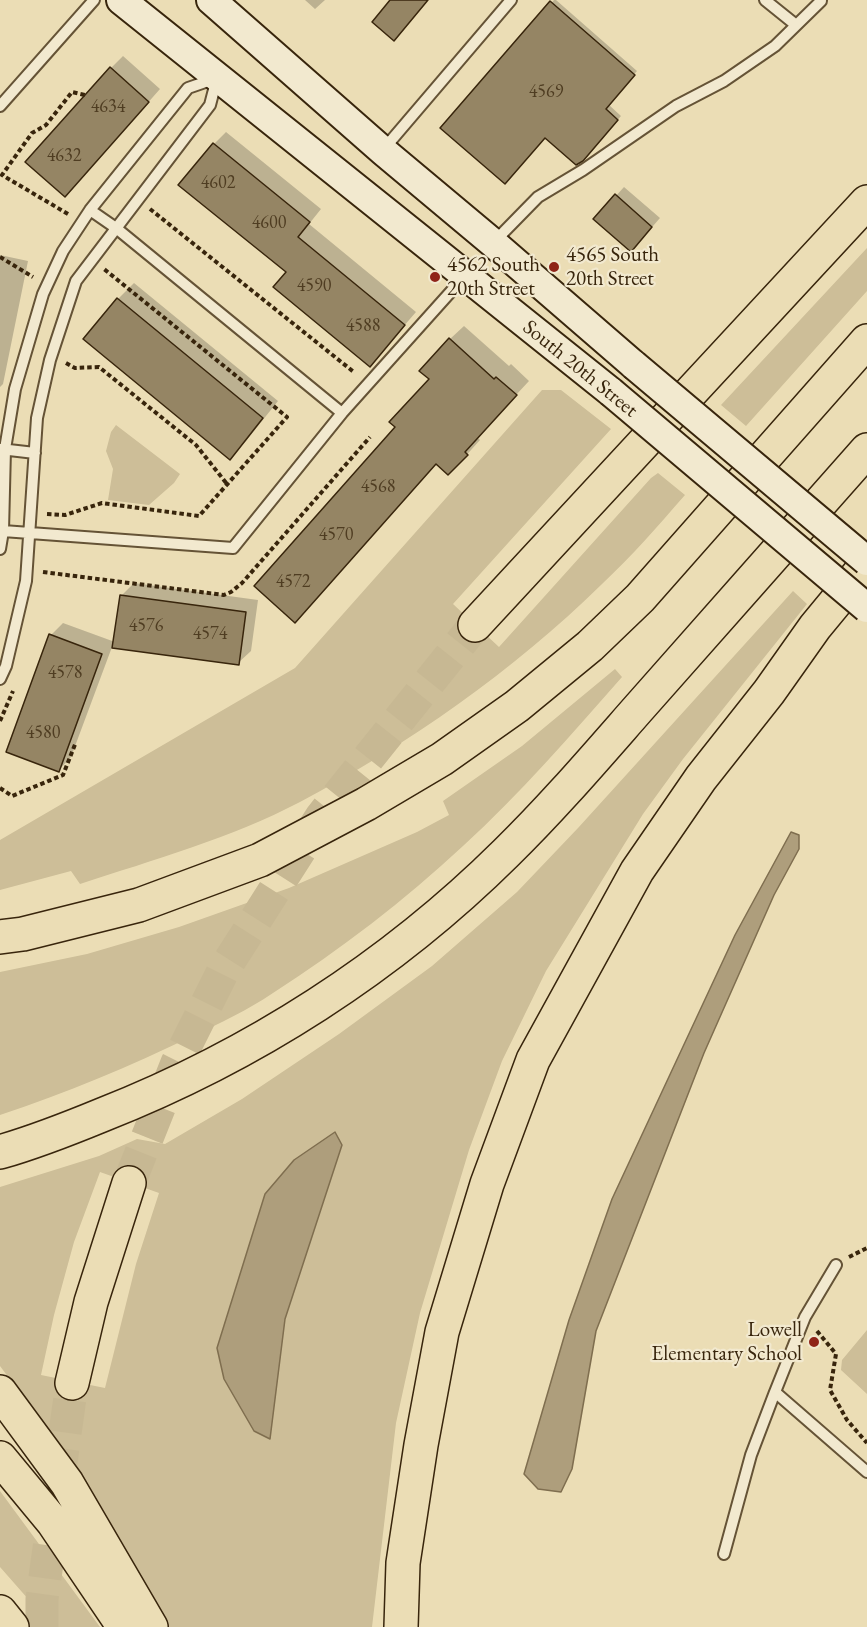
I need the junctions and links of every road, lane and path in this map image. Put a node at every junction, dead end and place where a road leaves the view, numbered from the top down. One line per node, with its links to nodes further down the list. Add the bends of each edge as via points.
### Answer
1 (94, 0): 10 (lane)
2 (121, 0): 8 (street, South 20th Street)
3 (211, 0): 11 (street, South 20th Street)
4 (511, 0): 11 (lane)
5 (765, 0): 7 (lane)
6 (821, 1): 7 (lane)
7 (796, 25): 17 (lane, via 775,46 724,81 676,106 538,197)
8 (217, 78): 14 (lane, via 188,88); 16 (lane, via 210,105); 19 (street, South 20th Street)
9 (85, 95): 15 (path, via 72,92 46,125 33,133 2,175)
10 (0, 106)
11 (383, 151): 17 (street, South 20th Street)
12 (867, 202): 38 (highway)
13 (148, 207): 22 (path)
14 (90, 210): 16 (lane); 25 (lane, via 63,251 43,294)
15 (72, 216)
16 (116, 228): 23 (lane); 27 (lane, via 76,281 50,360 37,418)
17 (493, 243): 19 (street); 33 (street, South 20th Street, bridge)
18 (99, 274): 28 (path, via 103,268 287,417)
19 (465, 275): 22 (lane); 37 (street, South 20th Street, bridge)
20 (867, 341): 45 (highway, via 640,598 517,706 442,759 260,860 139,905)
21 (66, 362): 28 (path, via 75,368 99,368 196,445)
22 (369, 383): 23 (lane)
23 (342, 413): 31 (lane, via 233,548)
24 (370, 437): 34 (path, via 242,583 224,595)
25 (2, 449): 27 (lane); 29 (lane)
26 (867, 450): 46 (highway, via 560,797 505,854 433,918 335,993 242,1050 143,1099)
27 (35, 453): 30 (lane)
28 (227, 484): 31 (path, via 199,516 102,503 65,515 45,513)
29 (3, 531): 30 (lane); 32 (lane)
30 (29, 533): 31 (lane); 39 (lane, via 26,582)
31 (44, 534): 34 (path)
32 (0, 549)
33 (867, 562): 41 (highway)
34 (42, 572): 35 (path)
35 (41, 582)
36 (867, 601): 41 (highway, via 832,639)
37 (867, 608)
38 (475, 625)
39 (0, 679)
40 (14, 688): 42 (path)
41 (769, 692): 61 (highway, via 701,778 637,871 533,1060 481,1200 442,1332 403,1563)
42 (0, 721)
43 (76, 742): 44 (path, via 63,775 12,796)
44 (0, 788)
45 (0, 937)
46 (0, 1152)
47 (129, 1183): 50 (highway, via 91,1302)
48 (836, 1265): 49 (lane)
49 (805, 1317): 52 (lane); 53 (path, via 836,1354 830,1390 847,1420)
50 (72, 1383)
51 (0, 1392): 60 (highway, via 67,1483)
52 (775, 1392): 55 (lane); 56 (lane, via 751,1455)
53 (867, 1443)
54 (0, 1458): 59 (highway, via 53,1522)
55 (867, 1472)
56 (724, 1554)
57 (0, 1612): 58 (highway)
58 (12, 1627)
59 (124, 1627)
60 (150, 1627)
61 (400, 1627)

